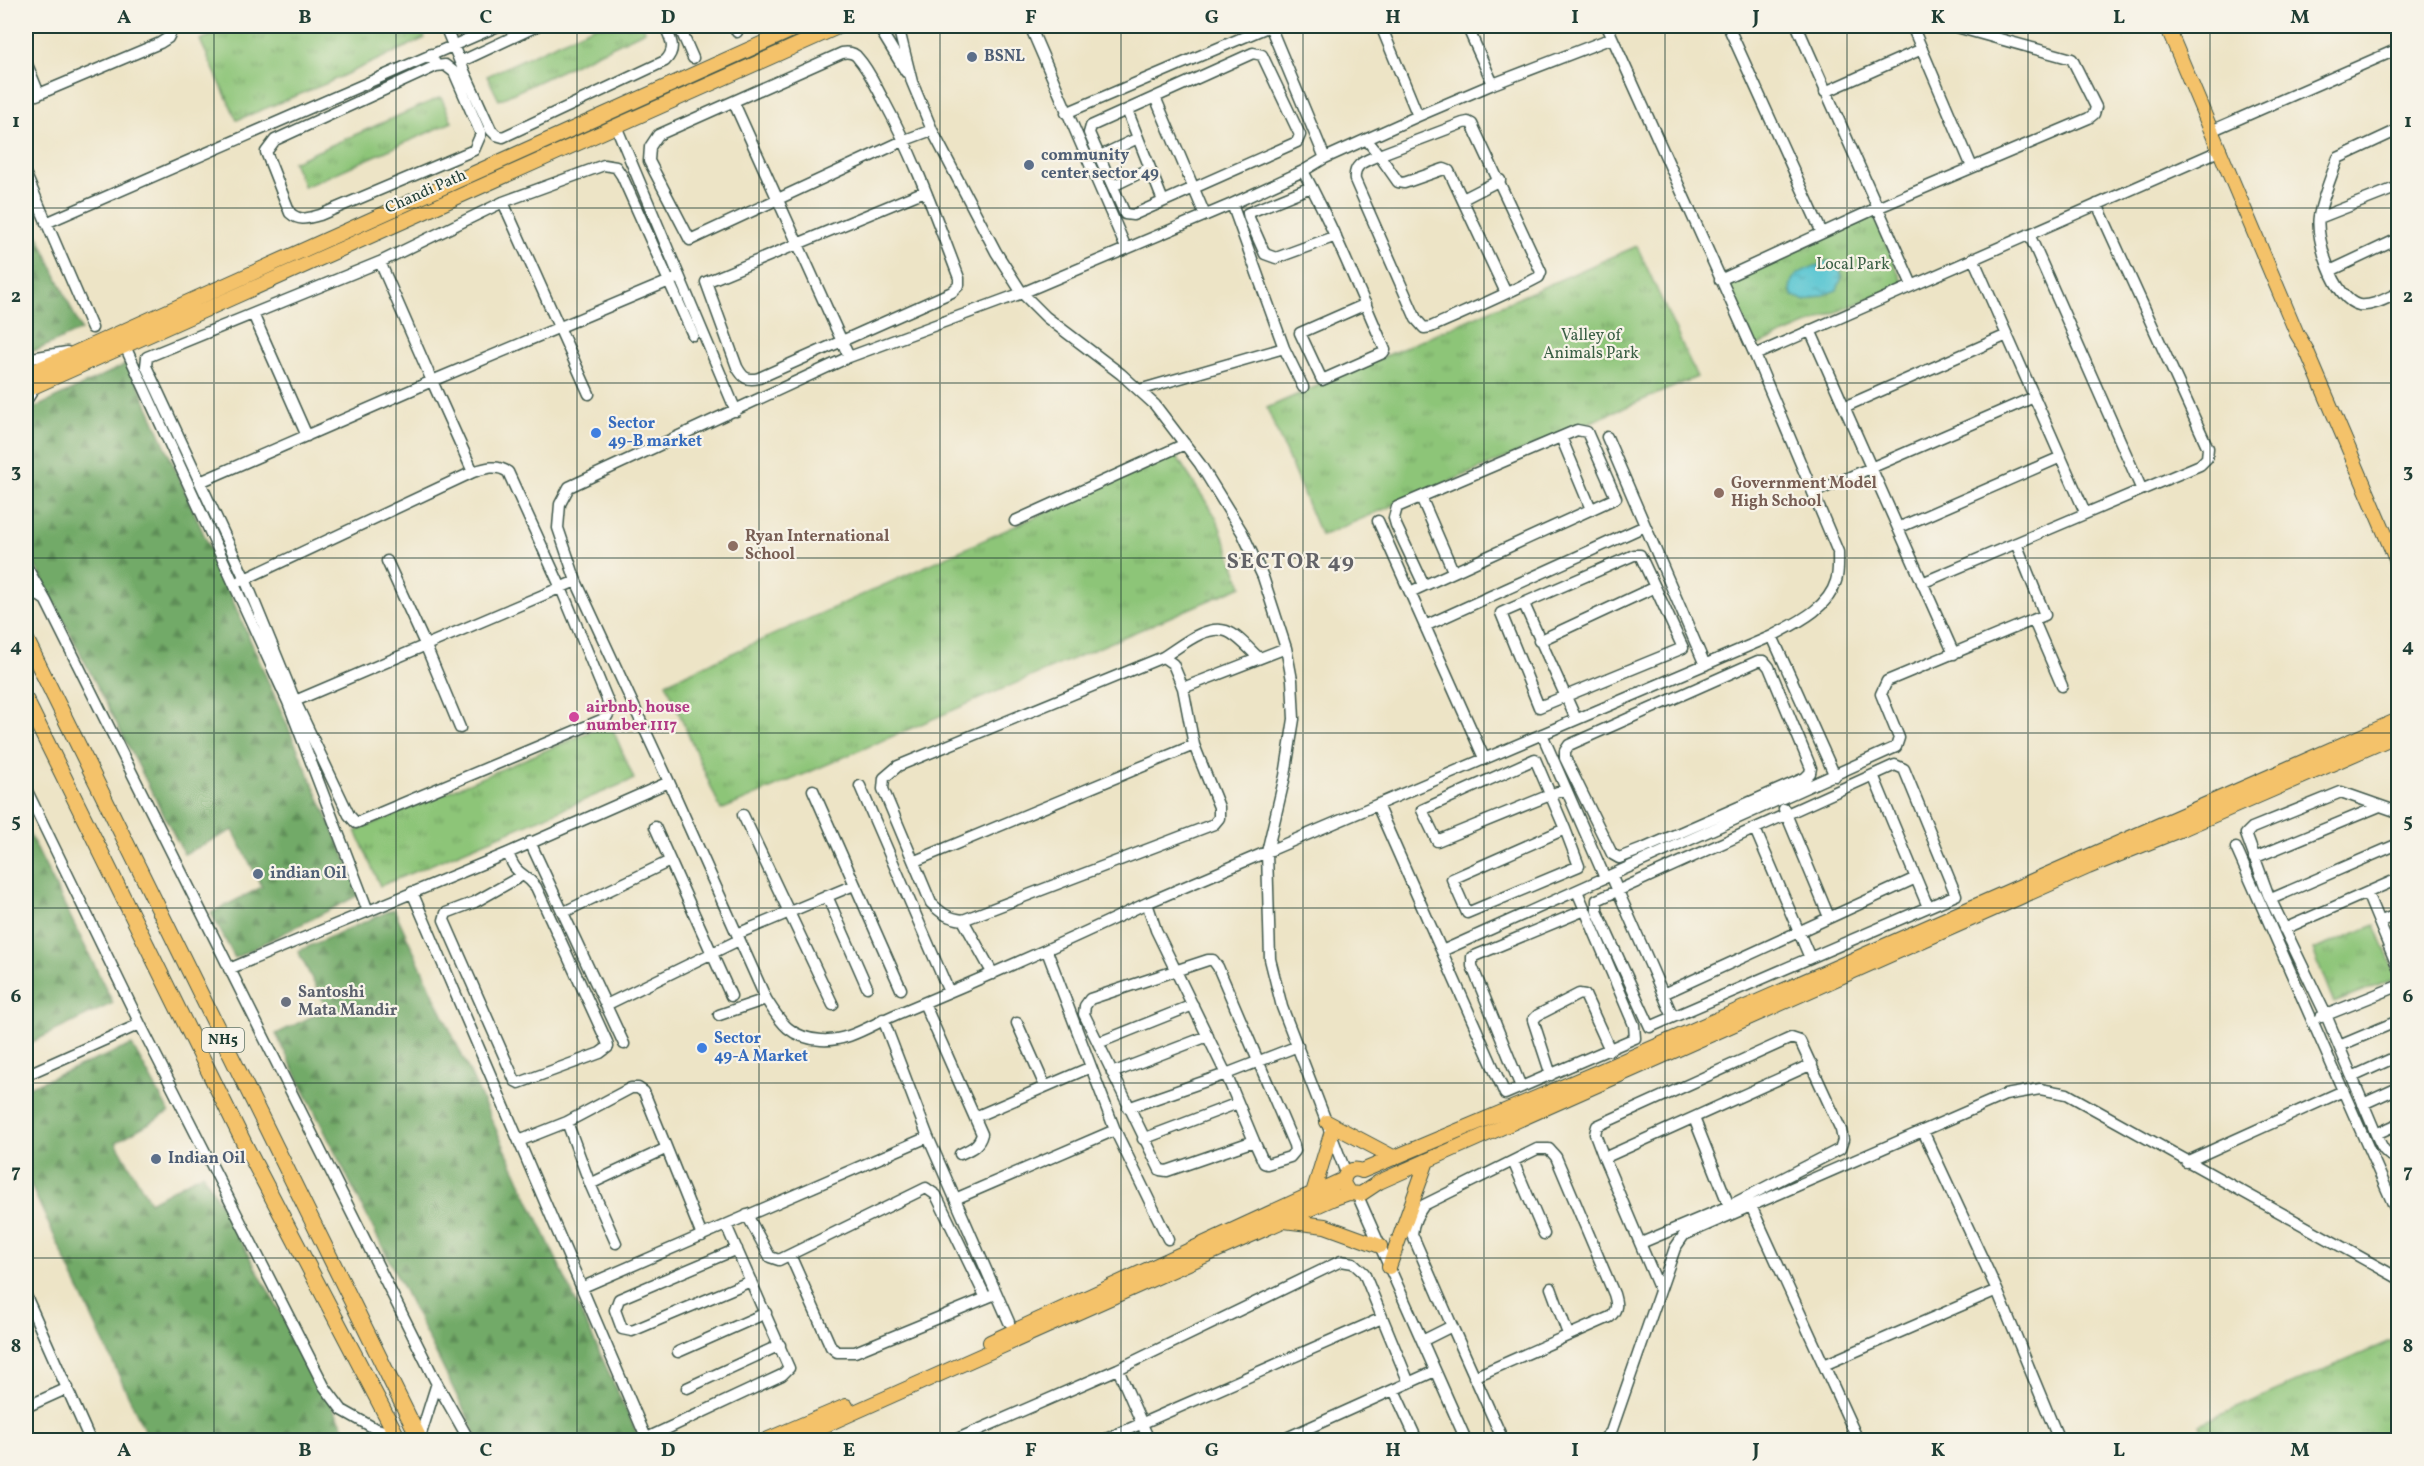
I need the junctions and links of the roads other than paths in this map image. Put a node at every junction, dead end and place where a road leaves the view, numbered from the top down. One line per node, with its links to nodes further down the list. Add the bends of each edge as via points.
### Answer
1 (168, 26): 32 (street, via 171,32 160,43)
2 (445, 26): 21 (street)
3 (498, 26): 21 (street)
4 (537, 26): 27 (street)
5 (665, 26): 27 (street, via 673,47 665,61 503,137 491,130)
6 (679, 26): 25 (street)
7 (801, 26): 95 (main road, Chandi Path)
8 (840, 26): 39 (main road, Chandi Path)
9 (878, 26): 29 (street)
10 (898, 26): 29 (street)
11 (1030, 26): 37 (street)
12 (1381, 26): 38 (street)
13 (1467, 26): 30 (street)
14 (1607, 26): 20 (street)
15 (1728, 26): 72 (street)
16 (1797, 26): 31 (street)
17 (1912, 26): 22 (street)
18 (1953, 26): 52 (street, via 2072,59 2096,107 2089,118)
19 (2167, 26): 42 (main road)
20 (1612, 39): 30 (street); 82 (street)
21 (453, 45): 24 (street); 27 (street)
22 (1922, 49): 31 (street); 52 (street)
23 (2398, 50): 42 (street)
24 (431, 54): 28 (street); 40 (street)
25 (693, 58)
26 (26, 62): 32 (street)
27 (459, 62)
28 (436, 66): 47 (street); 47 (street, via 445,65 454,72 481,134 474,150 303,220 290,213 266,152)
29 (912, 82): 41 (street)
30 (1493, 84): 38 (street)
31 (1825, 92): 68 (street)
32 (39, 94): 34 (street)
33 (1155, 97): 36 (street); 60 (street); 60 (street, via 1253,53 1262,54 1300,135 1297,142)
34 (26, 99)
35 (734, 103): 45 (street, via 842,52 850,52 867,70); 62 (street); 62 (street, via 658,135 650,147 649,161 690,240)
36 (1127, 110): 44 (street); 50 (street, via 1091,126 1089,133)
37 (1066, 113): 51 (street, via 1270,26); 77 (street)
38 (1418, 117): 46 (street)
39 (616, 126): 81 (street); 96 (main road, Chandi Path)
40 (262, 128): 47 (street); 71 (street)
41 (932, 130): 45 (street); 84 (street)
42 (2213, 130): 48 (main road)
43 (2397, 135): 70 (street, via 2338,158)
44 (1138, 138): 50 (street); 53 (street)
45 (905, 140): 61 (street); 62 (street)
46 (1367, 140): 49 (street); 51 (street)
47 (269, 146)
48 (2221, 150): 67 (street); 129 (main road)
49 (1379, 155): 56 (street, via 1468,122); 63 (street, via 1398,182 1449,171); 85 (street, via 1357,166 1354,180 1419,325 1431,327)
50 (1100, 156): 57 (street)
51 (1325, 158): 54 (street)
52 (1972, 167): 68 (street)
53 (1150, 168): 57 (street); 64 (street)
54 (1303, 171): 58 (street); 66 (street)
55 (26, 175): 71 (street)
56 (1500, 180): 63 (street); 85 (street, via 1541,272 1539,277)
57 (1113, 186): 64 (street, via 1125,214 1133,215)
58 (1311, 187): 74 (street); 74 (street, via 1248,213 1265,254 1276,258)
59 (2398, 187): 70 (street)
60 (1193, 188): 64 (street); 69 (street)
61 (925, 191): 76 (street); 94 (street, via 959,285 952,292)
62 (778, 200): 76 (street)
63 (1463, 200): 85 (street)
64 (1163, 201)
65 (503, 202): 79 (street); 81 (street, via 604,165 616,167); 90 (street)
66 (1232, 204): 69 (street); 97 (street)
67 (2097, 204): 73 (street); 118 (street, via 2208,448 2207,458 2200,465)
68 (1877, 208): 72 (street); 83 (street)
69 (1205, 215): 77 (street)
70 (2319, 218): 80 (street, via 2321,248)
71 (46, 223): 89 (street)
72 (1822, 233): 82 (street)
73 (2029, 234): 78 (street); 118 (street)
74 (1336, 236): 87 (street)
75 (2398, 239): 80 (street)
76 (798, 244): 94 (street); 94 (street, via 706,282 741,376 759,378)
77 (1125, 248): 84 (street)
78 (1973, 258): 83 (street); 93 (street)
79 (380, 262): 88 (street); 101 (street)
80 (2331, 270): 86 (street, via 2340,290 2360,305)
81 (674, 279): 90 (street); 92 (street); 109 (street)
82 (1720, 280): 98 (street)
83 (1912, 285): 91 (street)
84 (1022, 293): 99 (street); 104 (street, via 1046,317)
85 (1506, 293)
86 (2398, 293)
87 (1366, 304): 87 (street, via 1385,350 1322,380 1300,333)
88 (253, 314): 110 (street); 117 (street, via 146,359)
89 (92, 328)
90 (559, 328): 101 (street); 105 (street)
91 (1810, 330): 98 (street); 108 (street)
92 (693, 335)
93 (2007, 335): 106 (street); 108 (street)
94 (842, 341): 99 (street)
95 (94, 344): 100 (street); 102 (main road, Chandi Path)
96 (124, 344): 102 (main road, Chandi Path); 133 (street)
97 (1284, 348): 103 (street); 104 (street)
98 (1755, 355): 119 (street)
99 (849, 357): 109 (street)
100 (26, 360)
101 (432, 381): 110 (street); 116 (street)
102 (29, 383): 107 (street)
103 (1303, 387)
104 (1139, 390): 113 (street)
105 (589, 394)
106 (2034, 397): 114 (street); 115 (street)
107 (26, 401)
108 (1844, 407): 115 (street)
109 (736, 411): 132 (street, via 569,487 561,504 558,528)
110 (307, 436): 117 (street)
111 (1561, 437): 120 (street); 121 (street); 121 (street, via 1577,430 1587,432 1616,498)
112 (1607, 437): 125 (street)
113 (1185, 444): 123 (street); 148 (street, via 1242,532 1266,586)
114 (2061, 457): 122 (street); 126 (street)
115 (1871, 467): 119 (street); 126 (street)
116 (473, 472): 133 (street); 138 (street, via 498,467 508,472)
117 (200, 482): 133 (street)
118 (2141, 488): 122 (street)
119 (1813, 493): 144 (street, via 1838,552 1837,579 1829,598 1819,607)
120 (1421, 497): 131 (street); 135 (street, via 1397,507 1394,518)
121 (1591, 509): 131 (street)
122 (2085, 512): 127 (street)
123 (1015, 521)
124 (1378, 521): 139 (street)
125 (1645, 526): 143 (street); 152 (street)
126 (1898, 528): 134 (street)
127 (2016, 543): 134 (street); 142 (street, via 2045,612 2044,617)
128 (387, 561): 147 (street)
129 (2398, 564)
130 (26, 566): 140 (street)
131 (1453, 571): 135 (street)
132 (576, 581): 138 (street); 169 (street)
133 (240, 582): 157 (street); 207 (street)
134 (1923, 583): 149 (street)
135 (1424, 585): 139 (street)
136 (26, 587): 140 (street)
137 (1655, 587): 141 (street, via 1640,555 1634,555); 146 (street); 155 (street, via 1683,648)
138 (561, 588): 147 (street); 157 (street, via 611,709 606,718 554,741 356,823)
139 (1410, 592): 143 (street)
140 (46, 601): 222 (street)
141 (1524, 604): 146 (street); 155 (street, via 1501,613 1539,707)
142 (2034, 621): 149 (street); 153 (street)
143 (1425, 626): 166 (street)
144 (1772, 636): 152 (street); 168 (street)
145 (26, 639): 340 (highway, NH5)
146 (1539, 641): 155 (street)
147 (425, 644): 157 (street); 161 (street)
148 (1286, 648): 151 (street); 187 (street, via 1294,719)
149 (1954, 654): 168 (street, via 1887,681 1881,694 1899,738 1896,747)
150 (1163, 657): 151 (street, via 1208,630 1221,630); 154 (street, via 1173,664); 191 (street, via 891,771 884,778 883,789)
151 (1259, 658): 154 (street)
152 (1705, 665): 158 (street)
153 (2062, 686)
154 (1183, 688): 165 (street)
155 (1565, 697): 159 (street)
156 (26, 699): 336 (highway, NH5, via 245,1145)
157 (295, 701)
158 (1595, 711): 159 (street); 162 (street)
159 (1576, 719): 163 (street)
160 (2398, 720): 281 (main road)
161 (460, 728)
162 (1605, 730): 162 (street, via 1764,661 1811,768 1805,778 1619,858 1612,854 1565,751 1569,745)
163 (1542, 734): 166 (street); 172 (street)
164 (2398, 735): 283 (main road, via 2088,867)
165 (1194, 745): 191 (street); 211 (street, via 1219,807 1219,818 1214,824)
166 (1484, 758): 176 (street)
167 (1873, 775): 180 (street); 194 (street); 204 (street, via 1895,765 1904,769 1956,895)
168 (1835, 776): 175 (street)
169 (669, 782): 184 (street); 215 (street)
170 (860, 786): 228 (street)
171 (26, 789): 243 (street)
172 (1566, 789): 174 (street); 193 (street)
173 (813, 790): 196 (street)
174 (1550, 795): 174 (street, via 1437,841 1422,810 1534,759); 182 (street)
175 (1780, 800): 180 (street); 193 (street)
176 (1377, 804): 187 (street); 218 (street)
177 (2380, 806): 178 (street); 189 (street); 189 (street, via 2347,792 2333,794 2248,831 2246,838)
178 (2398, 812)
179 (743, 815): 205 (street)
180 (1786, 815): 183 (street); 210 (street)
181 (655, 827): 190 (street)
182 (1565, 829): 182 (street, via 1452,879 1467,913 1579,866)
183 (1755, 829): 199 (street); 214 (street)
184 (530, 842): 188 (street); 208 (street)
185 (2398, 844): 202 (street)
186 (2236, 848): 240 (street)
187 (1267, 852): 203 (street); 247 (street, via 1270,959 1282,1007)
188 (507, 853): 192 (street, via 514,870); 198 (street)
189 (2254, 858): 202 (street)
190 (670, 861): 208 (street); 219 (street)
191 (915, 861): 211 (street, via 931,903 949,918)
192 (523, 875): 192 (street, via 536,887 608,1047 519,1083 444,920 446,913)
193 (1608, 877): 197 (street); 199 (street)
194 (1916, 878): 204 (street); 210 (street)
195 (2398, 879): 200 (street)
196 (854, 885): 201 (street); 227 (street)
197 (1577, 891): 206 (street); 218 (street)
198 (412, 892): 207 (street); 276 (street)
199 (1618, 892): 229 (street); 238 (street, via 1597,900 1597,911 1650,1027)
200 (2367, 893): 212 (street); 213 (street)
201 (827, 896): 205 (street); 226 (street)
202 (2271, 899): 213 (street)
203 (1147, 903): 217 (street); 223 (street)
204 (1928, 907): 220 (street)
205 (790, 910): 215 (street); 234 (street)
206 (1585, 910): 249 (street, via 1636,1033 1635,1038); 260 (street, via 1472,957 1472,966)
207 (368, 911): 222 (street)
208 (564, 912): 233 (street)
209 (2398, 914): 212 (street)
210 (1829, 917): 214 (street)
211 (963, 920): 224 (street)
212 (2379, 922): 216 (street)
213 (2284, 929): 237 (street)
214 (1798, 931): 220 (street); 229 (street)
215 (738, 937): 219 (street); 231 (street)
216 (2395, 949): 221 (street)
217 (1047, 951): 224 (street); 253 (street)
218 (1442, 951): 260 (street, via 1505,1094)
219 (712, 954): 230 (street); 233 (street)
220 (1810, 958): 238 (street)
221 (2398, 968)
222 (229, 969): 329 (street)
223 (1175, 969): 235 (street); 245 (street, via 1090,999 1084,1014); 251 (street, via 1213,960)
224 (993, 974): 228 (street)
225 (2398, 986): 237 (street)
226 (867, 987)
227 (901, 989)
228 (949, 992): 232 (street)
229 (1663, 994): 238 (street)
230 (731, 996)
231 (765, 999): 236 (street); 239 (street, via 785,1029 819,1041 854,1035)
232 (924, 1003): 239 (street); 266 (street)
233 (606, 1005): 246 (street)
234 (832, 1005)
235 (1193, 1005): 244 (street); 245 (street)
236 (719, 1015)
237 (2326, 1015): 240 (street); 248 (street)
238 (1673, 1017)
239 (883, 1019): 274 (street)
240 (2312, 1020): 262 (street)
241 (2398, 1021): 248 (street)
242 (1017, 1023): 259 (street)
243 (141, 1024): 256 (street); 336 (street, via 324,1386 342,1410)
244 (1208, 1036): 254 (street); 255 (street)
245 (1098, 1042): 254 (street)
246 (624, 1044)
247 (1298, 1046): 251 (street); 270 (street)
248 (2339, 1046): 258 (street)
249 (1610, 1050): 257 (street); 257 (street, via 1585,995 1579,994 1533,1020)
250 (2398, 1056): 258 (street)
251 (1258, 1062): 255 (street); 277 (street, via 1295,1151 1290,1157 1267,1164)
252 (1812, 1064): 267 (street); 282 (street, via 1800,1041 1791,1038 1651,1101 1595,1129); 292 (street, via 1841,1130 1840,1149)
253 (1091, 1067): 259 (street); 271 (street)
254 (1112, 1073): 265 (street)
255 (1226, 1074): 263 (street); 265 (street)
256 (26, 1075)
257 (1551, 1075): 260 (street)
258 (2352, 1077): 264 (street)
259 (1045, 1086): 266 (street)
260 (1521, 1087)
261 (2398, 1088): 264 (street)
262 (2343, 1091): 285 (street); 295 (street)
263 (1238, 1103): 275 (street); 277 (street)
264 (2363, 1104): 273 (street)
265 (1128, 1108): 275 (street)
266 (975, 1117): 279 (street, via 982,1134 980,1141)
267 (1694, 1118): 282 (street); 292 (street)
268 (567, 1122): 276 (street); 278 (street, via 631,1088 638,1088 644,1092); 288 (street)
269 (2398, 1124): 273 (street)
270 (1329, 1128): 281 (main road); 287 (street); 290 (main road)
271 (1115, 1130): 291 (street); 300 (street)
272 (1923, 1131): 285 (street, via 2006,1095 2040,1089 2067,1094); 293 (street); 312 (street)
273 (2376, 1134): 280 (street, via 2385,1152)
274 (928, 1137): 291 (street); 294 (street)
275 (1143, 1139): 277 (street, via 1156,1166 1167,1171)
276 (519, 1141): 309 (street)
277 (1254, 1142)
278 (665, 1149): 288 (street); 299 (street)
279 (960, 1154)
280 (2398, 1157)
281 (1395, 1158): 286 (main road)
282 (1604, 1158): 302 (street)
283 (1427, 1161): 289 (main road); 306 (main road)
284 (1513, 1161): 298 (street); 320 (street, via 1424,1205 1413,1223 1412,1234); 321 (street, via 1541,1148 1556,1156 1617,1304 1610,1317)
285 (2186, 1162): 307 (street)
286 (1362, 1171): 287 (main road, via 1352,1170); 289 (main road, via 1368,1179)
287 (1345, 1176): 289 (main road, via 1344,1187); 290 (main road)
288 (590, 1184): 301 (street)
289 (1357, 1192): 296 (main road); 303 (street)
290 (1313, 1193): 342 (main road)
291 (955, 1199): 313 (street)
292 (1729, 1206): 302 (street)
293 (1751, 1206): 311 (street, via 1684,1235); 325 (street)
294 (747, 1215): 297 (street); 305 (street, via 770,1257 779,1260)
295 (2398, 1215)
296 (1283, 1221): 303 (main road, via 1325,1226); 343 (main road)
297 (726, 1225): 299 (street); 304 (street)
298 (1544, 1234)
299 (702, 1236): 309 (street)
300 (1168, 1239)
301 (616, 1243)
302 (1641, 1243): 311 (street)
303 (1380, 1246): 306 (street)
304 (737, 1250): 308 (street); 308 (street, via 619,1299 615,1310 622,1329 632,1331)
305 (790, 1255): 315 (street, via 831,1347 837,1352 855,1353); 315 (street, via 926,1188 936,1195)
306 (1389, 1266): 322 (street)
307 (2398, 1278)
308 (751, 1281): 316 (street)
309 (583, 1287): 338 (street)
310 (1551, 1288): 321 (street)
311 (1659, 1288): 350 (street, via 1611,1432)
312 (1997, 1290): 325 (street); 352 (street)
313 (997, 1294): 315 (street); 319 (street)
314 (26, 1296): 317 (street)
315 (986, 1298)
316 (766, 1313): 323 (street); 324 (street)
317 (29, 1314): 331 (street)
318 (1382, 1318): 326 (street, via 1364,1273 1353,1263 1341,1261); 330 (street); 335 (street)
319 (1009, 1322)
320 (1452, 1326): 322 (street); 328 (street)
321 (1568, 1334): 328 (street)
322 (1422, 1341): 327 (street)
323 (780, 1346): 332 (street); 338 (street, via 789,1368 785,1373)
324 (678, 1352)
325 (1824, 1365): 351 (street)
326 (1118, 1369): 335 (street); 344 (street)
327 (1435, 1371): 330 (street); 349 (street)
328 (1474, 1377): 337 (street)
329 (437, 1383): 340 (street); 341 (street)
330 (1409, 1383): 333 (street)
331 (68, 1388): 334 (street); 339 (street)
332 (687, 1388)
333 (1394, 1390): 347 (street); 348 (street)
334 (26, 1407)
335 (1142, 1424): 345 (street); 346 (street)
336 (397, 1438)
337 (1502, 1438)
338 (647, 1439)
339 (90, 1440)
340 (419, 1440)
341 (469, 1440)
342 (766, 1440)
343 (792, 1440)
344 (954, 1440)
345 (1104, 1440)
346 (1149, 1440)
347 (1282, 1440)
348 (1417, 1440)
349 (1466, 1440)
350 (1603, 1440)
351 (1858, 1440)
352 (2059, 1440)

